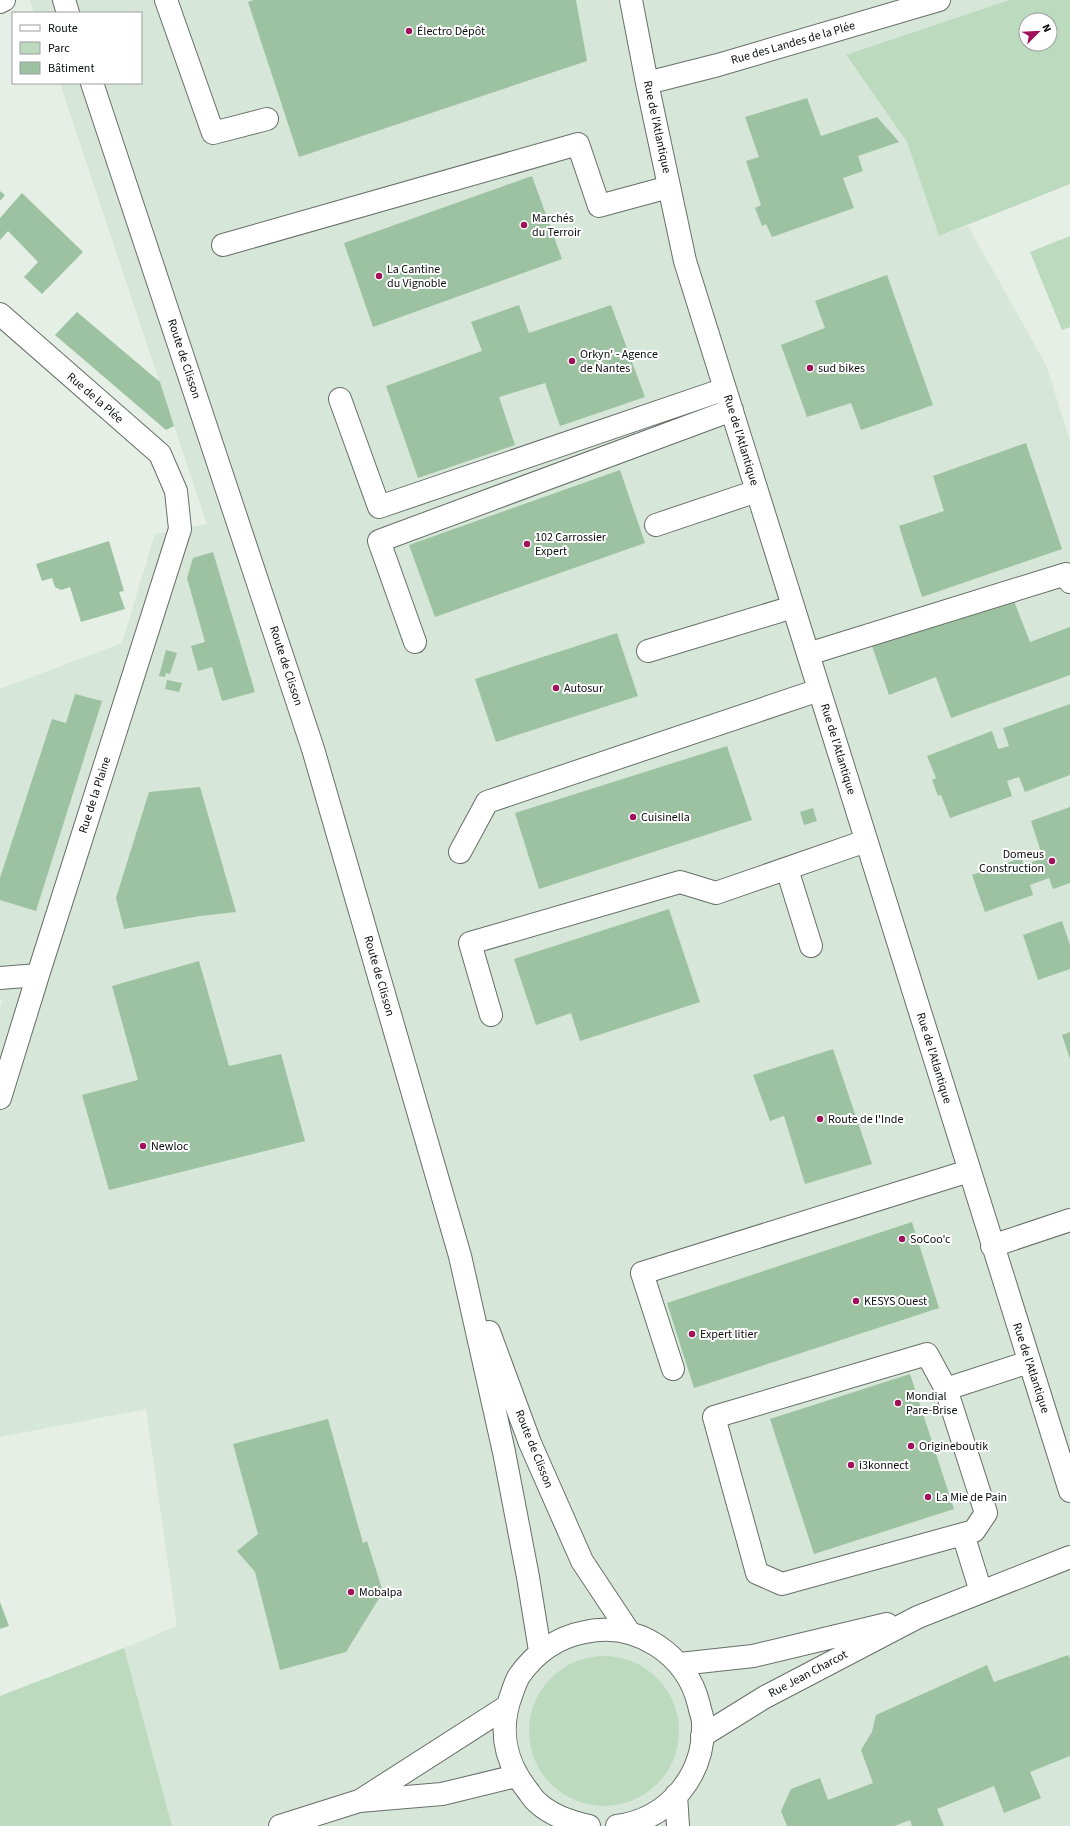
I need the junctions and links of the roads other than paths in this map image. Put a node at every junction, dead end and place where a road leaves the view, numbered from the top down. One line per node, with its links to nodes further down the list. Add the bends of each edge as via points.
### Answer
1 (4, 0): 6 (street)
2 (64, 0): 7 (street)
3 (166, 0): 10 (street, via 213,133)
4 (631, 0): 8 (street, Rue de l'Atlantique)
5 (939, 0): 8 (street, Rue des Landes de la Plée, via 718,65)
6 (0, 2)
7 (68, 12)
8 (647, 83): 11 (street, Rue de l'Atlantique)
9 (92, 84): 37 (street, Route de Clisson, via 314,749)
10 (267, 119)
11 (669, 187): 12 (street, via 599,206 578,144); 14 (street, Rue de l'Atlantique, via 685,261)
12 (223, 244)
13 (0, 314): 17 (street, Rue de la Plée, via 160,454)
14 (725, 390): 15 (street, via 379,507); 16 (street, Rue de l'Atlantique)
15 (340, 399)
16 (732, 410): 18 (street, Rue de l'Atlantique); 22 (street, via 379,541)
17 (176, 491): 30 (street, Rue de la Plaine, via 180,529)
18 (757, 491): 19 (street); 21 (street, Rue de l'Atlantique)
19 (656, 525)
20 (1070, 582): 24 (street, via 1066,574)
21 (793, 607): 23 (street); 24 (street, Rue de l'Atlantique)
22 (415, 642)
23 (648, 651)
24 (808, 654): 25 (street, Rue de l'Atlantique)
25 (819, 690): 26 (street, Rue de l'Atlantique); 27 (street, via 487,802)
26 (866, 841): 28 (street); 34 (street, Rue de l'Atlantique)
27 (460, 852)
28 (787, 869): 29 (street); 32 (street, via 716,893 680,882 470,943)
29 (811, 946)
30 (38, 975): 31 (street); 33 (street, Rue de la Plaine)
31 (0, 978)
32 (491, 1015)
33 (0, 1098)
34 (969, 1171): 36 (street, Rue de l'Atlantique); 39 (street, via 642,1273)
35 (1070, 1220): 36 (street)
36 (992, 1246): 38 (street, Rue de l'Atlantique)
37 (460, 1256): 46 (street, Route de Clisson, via 530,1443 582,1561); 47 (street, Route de Clisson, via 504,1452)
38 (1029, 1362): 40 (street); 41 (street, Rue de l'Atlantique)
39 (673, 1370)
40 (946, 1389): 42 (street, via 986,1513 974,1531); 42 (street, via 927,1354 714,1417 757,1573 782,1584)
41 (1070, 1492)
42 (963, 1534): 44 (street)
43 (1070, 1557): 44 (street, Rue Jean Charcot)
44 (980, 1592): 45 (street, Rue Jean Charcot)
45 (918, 1617): 48 (street, Rue Jean Charcot, via 753,1656); 50 (street, Rue Jean Charcot, via 765,1697)
46 (629, 1632): 47 (street, via 599,1629 569,1635); 48 (street, via 657,1644)
47 (540, 1651): 49 (street, via 518,1676)
48 (680, 1664): 50 (street, via 696,1690 703,1722)
49 (506, 1707): 51 (street, via 504,1731 508,1754); 53 (street)
50 (702, 1736): 52 (street, via 700,1755 686,1785)
51 (516, 1776): 53 (street, via 442,1794); 55 (street, via 538,1803 567,1821)
52 (676, 1795): 56 (street, via 663,1809 634,1824); 57 (street)
53 (359, 1801): 54 (street)
54 (280, 1826)
55 (589, 1826)
56 (617, 1826)
57 (678, 1826)

